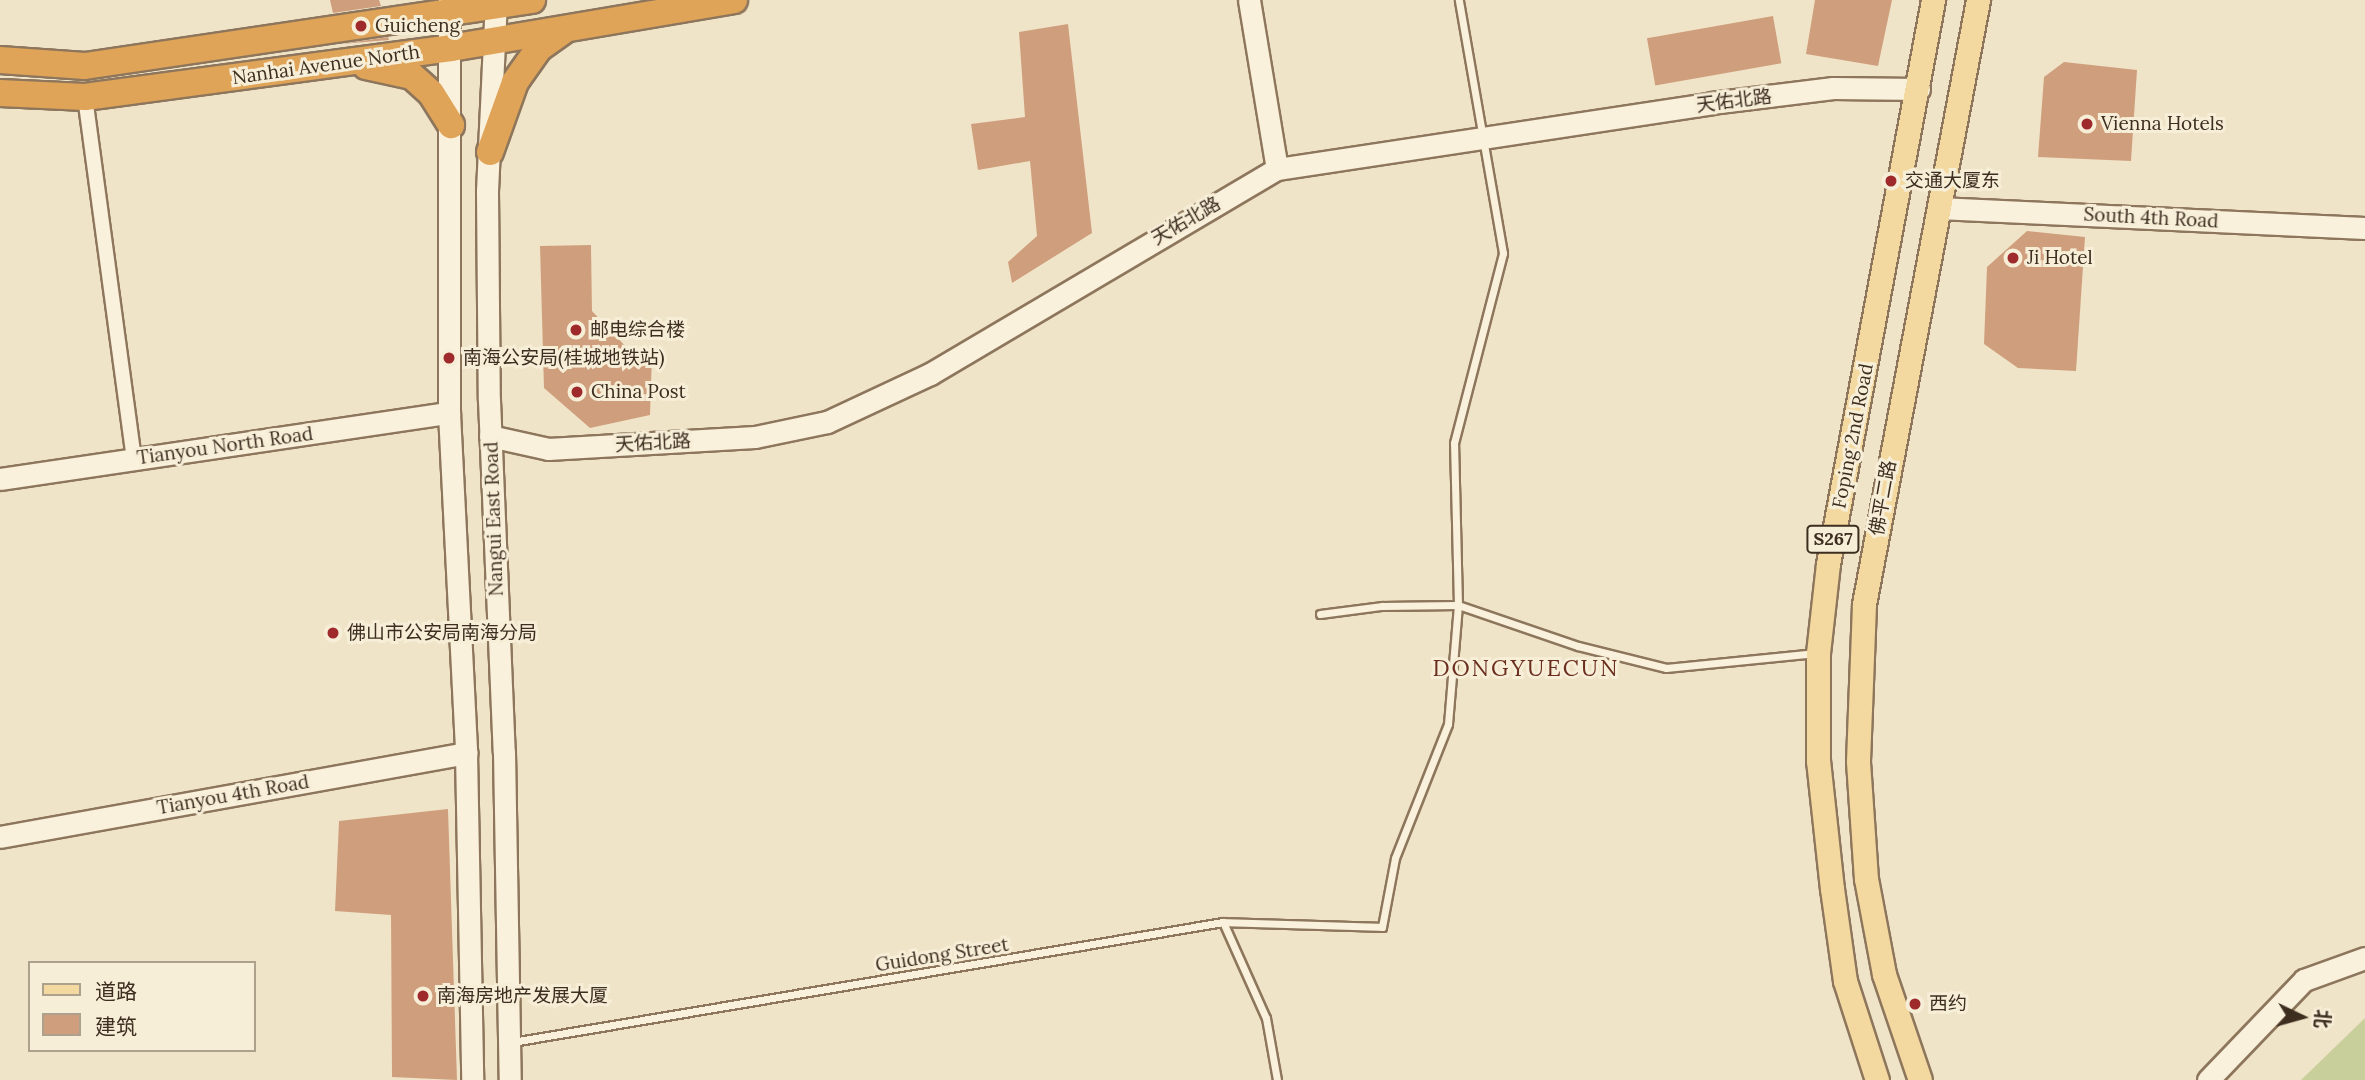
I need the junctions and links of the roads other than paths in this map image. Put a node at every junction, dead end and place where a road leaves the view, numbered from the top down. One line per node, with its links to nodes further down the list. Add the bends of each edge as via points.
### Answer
1 (532, 0): 7 (highway, Nanhai Avenue North)
2 (734, 0): 9 (highway, Nanhai Avenue North)
3 (1250, 0): 20 (street)
4 (1459, 0): 18 (lane)
5 (1933, 0): 14 (main road, Foping 2nd Road / S267)
6 (1978, 0): 21 (main road, 佛平二路)
7 (496, 3): 8 (highway, Nanhai Avenue North); 10 (street, Nangui East Road)
8 (449, 7): 11 (street, Nangui East Road); 12 (highway, Nanhai Avenue North, via 85,66)
9 (566, 29): 10 (highway, Nanhai Avenue North); 19 (highway, via 539,48 515,82)
10 (497, 39): 11 (highway, Nanhai Avenue North); 19 (street, Nangui East Road)
11 (451, 48): 13 (highway, Nanhai Avenue North); 17 (street, Nangui East Road)
12 (0, 60)
13 (326, 65): 16 (highway, Nanhai Avenue North); 17 (highway, via 374,66 412,76 431,93)
14 (1919, 89): 18 (street, 天佑北路, via 1833,88); 29 (main road, Foping 2nd Road / S267, via 1828,564)
15 (0, 93): 16 (highway, Nanhai Avenue North)
16 (85, 97): 25 (street)
17 (451, 125): 23 (street, Nangui East Road)
18 (1481, 138): 20 (street, 天佑北路); 27 (lane, via 1503,253 1454,443)
19 (490, 152): 24 (street, Nangui East Road)
20 (1277, 169): 24 (street, 天佑北路, via 930,374 827,422 755,438 548,449)
21 (1938, 208): 22 (street, South 4th Road); 39 (main road, 佛平二路, via 1864,604 1858,761 1866,879 1881,961)
22 (2365, 228)
23 (450, 413): 25 (street, Tianyou North Road); 30 (street, Nangui East Road)
24 (490, 436): 34 (street, Nangui East Road)
25 (134, 459): 26 (street, Tianyou North Road)
26 (0, 479)
27 (1458, 605): 28 (lane, via 1382,606); 29 (lane, via 1578,646 1666,668); 32 (lane, Guidong Street, via 1448,724 1395,858 1382,927)
28 (1320, 614)
29 (1818, 653): 38 (main road, Foping 2nd Road / S267, via 1818,761 1832,889 1845,981)
30 (466, 753): 31 (street, Tianyou 4th Road); 35 (street, Nangui East Road)
31 (0, 837)
32 (1223, 922): 34 (lane, Guidong Street); 37 (lane, via 1266,1018)
33 (2365, 958): 40 (street, via 2304,980)
34 (509, 1042): 36 (street, Nangui East Road)
35 (472, 1080)
36 (510, 1080)
37 (1277, 1080)
38 (1877, 1080)
39 (1920, 1080)
40 (2208, 1080)

